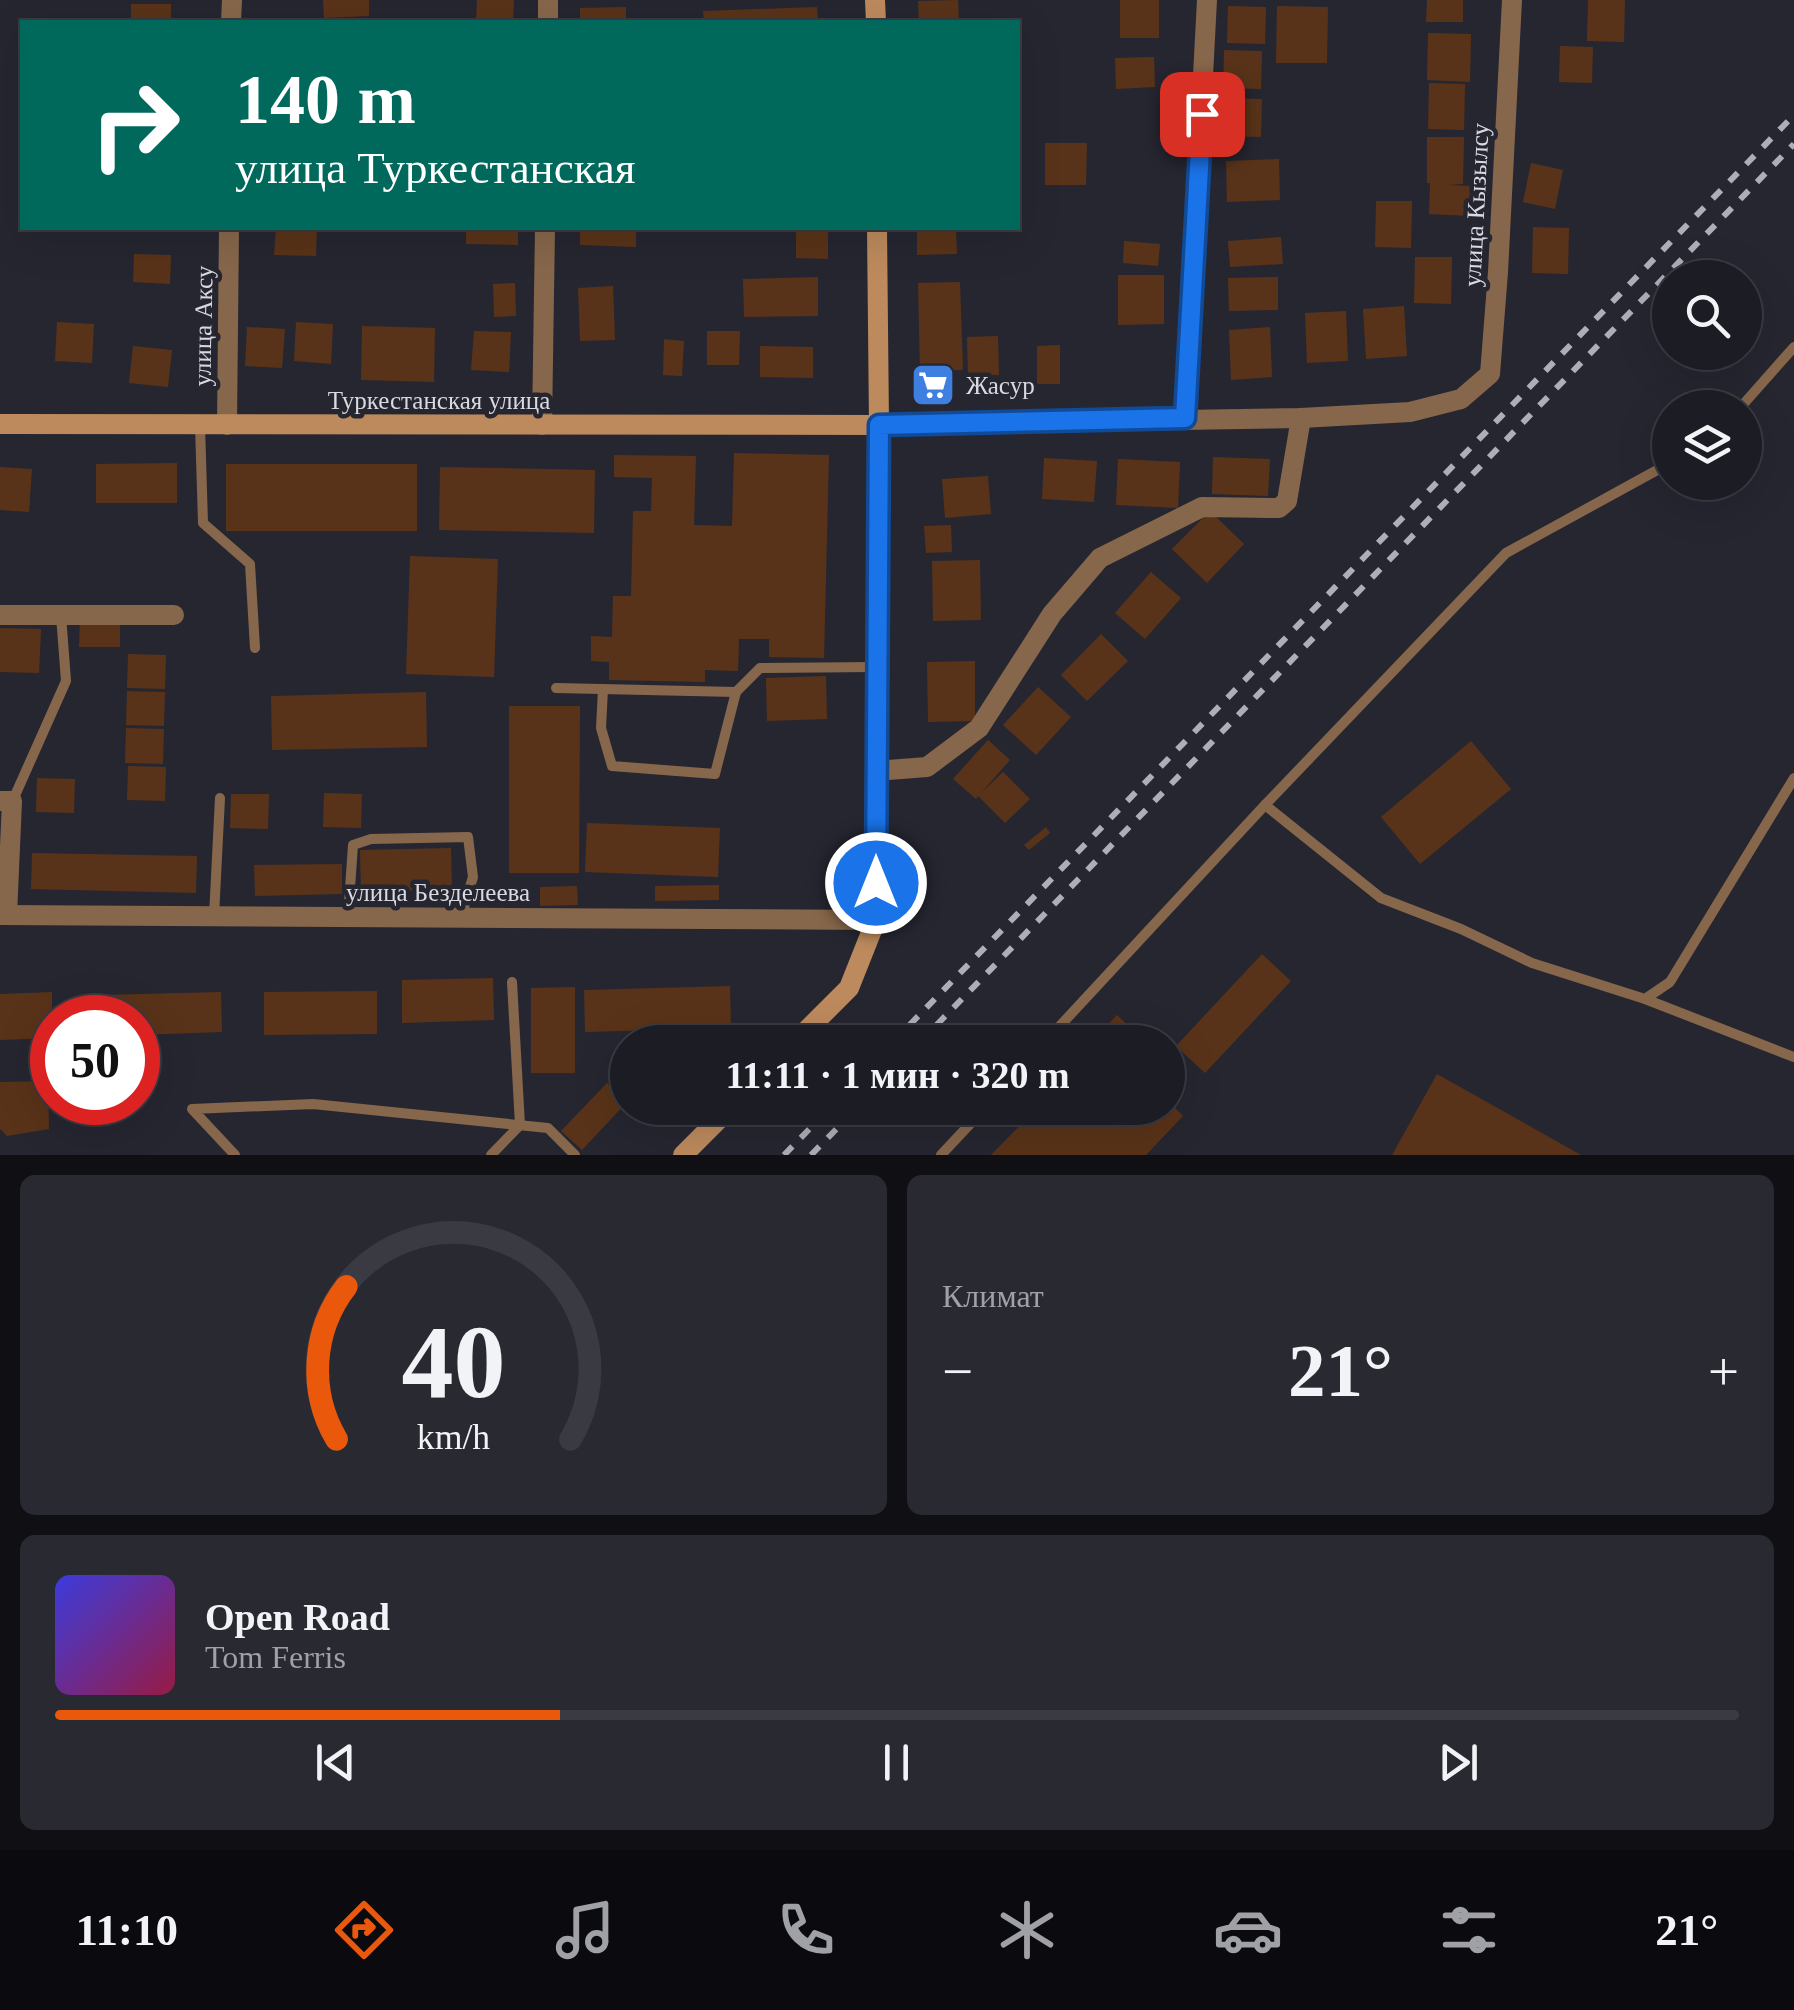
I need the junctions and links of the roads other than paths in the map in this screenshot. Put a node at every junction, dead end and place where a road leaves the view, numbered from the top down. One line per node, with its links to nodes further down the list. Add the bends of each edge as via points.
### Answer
1 (1208, 0): 8 (street)
2 (1512, 0): 9 (street, улица Кызылсу, via 1490,374 1461,399 1410,412)
3 (229, 230): 12 (street, улица Аксу)
4 (545, 230): 13 (street)
5 (877, 230): 14 (main road)
6 (1794, 347): 7 (lane)
7 (1756, 390)
8 (1185, 418): 9 (street); 14 (street)
9 (1301, 418): 24 (street, via 1287,501 1280,508 1202,507 1100,558 1052,614 979,728 927,767)
10 (0, 424): 11 (main road, Туркестанская улица)
11 (200, 424): 12 (main road, Туркестанская улица); 19 (lane, via 204,523 250,564)
12 (227, 425): 13 (main road, Туркестанская улица)
13 (542, 425): 14 (main road, Туркестанская улица)
14 (879, 425): 20 (main road)
15 (1652, 472): 28 (lane, via 1506,553)
16 (0, 615): 17 (street)
17 (61, 615): 18 (street); 27 (lane, via 66,681)
18 (174, 615)
19 (255, 648)
20 (876, 667): 23 (lane, via 760,668); 24 (main road)
21 (556, 688): 22 (lane)
22 (603, 689): 23 (lane); 23 (lane, via 601,728 612,766 715,774)
23 (736, 692)
24 (875, 771): 33 (main road)
25 (1794, 778): 35 (lane, via 1670,982)
26 (220, 798): 30 (lane)
27 (6, 801): 29 (street)
28 (1265, 806): 35 (lane, via 1381,898 1532,963); 37 (lane)
29 (4, 915): 30 (street, улица Безделеева)
30 (214, 916): 31 (street, улица Безделеева)
31 (348, 917): 32 (street, улица Безделеева); 32 (lane, via 352,845 468,838 473,876)
32 (461, 918): 33 (street, улица Безделеева)
33 (876, 920): 36 (main road, via 850,988)
34 (512, 982): 41 (lane)
35 (1646, 999): 38 (lane)
36 (812, 1025)
37 (1061, 1025)
38 (1794, 1058)
39 (713, 1125): 45 (main road)
40 (969, 1125): 46 (lane)
41 (520, 1126): 42 (lane, via 313,1104 192,1109); 43 (lane); 44 (lane, via 548,1128)
42 (235, 1155)
43 (491, 1155)
44 (575, 1155)
45 (683, 1155)
46 (941, 1155)

